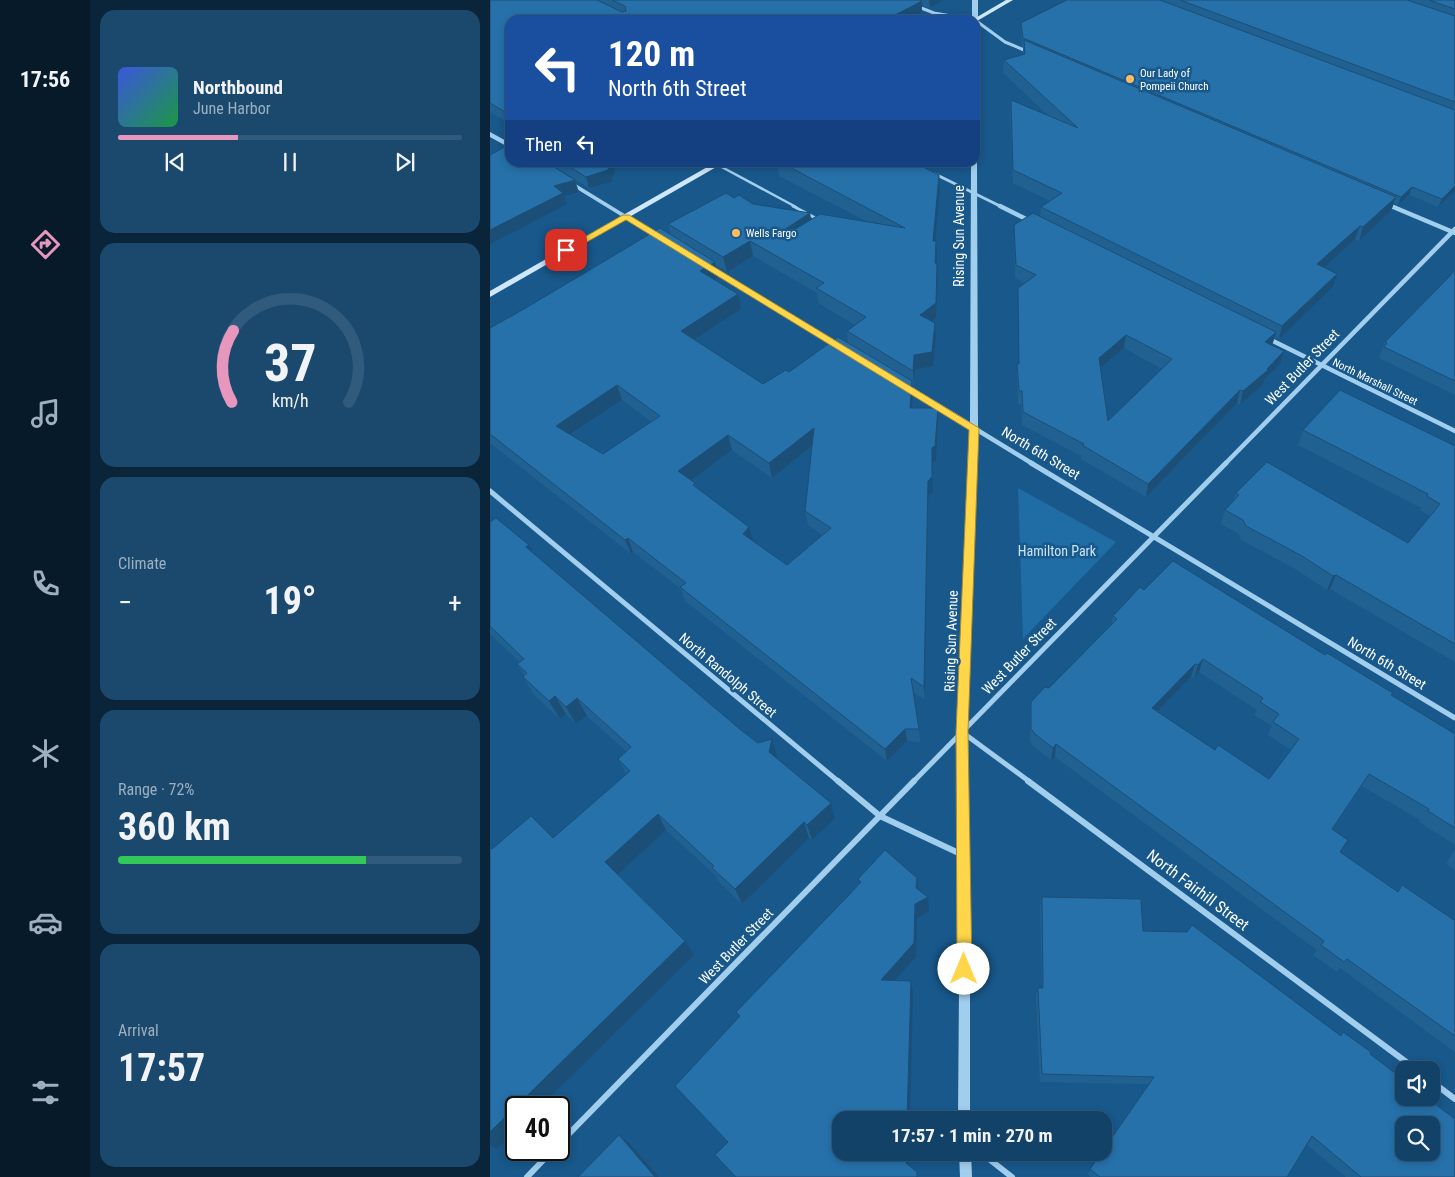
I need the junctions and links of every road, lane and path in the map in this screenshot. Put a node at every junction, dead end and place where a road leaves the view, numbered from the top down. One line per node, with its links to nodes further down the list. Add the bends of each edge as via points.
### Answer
1 (975, 0): 5 (street)
2 (1010, 0): 6 (main road)
3 (909, 3): 4 (street)
4 (946, 15)
5 (975, 15)
6 (980, 17)
7 (980, 24): 8 (street, via 1005,42)
8 (1035, 55)
9 (490, 134): 10 (street)
10 (505, 143)
11 (715, 167): 18 (main road)
12 (725, 167): 20 (lane)
13 (974, 167): 16 (street, Rising Sun Avenue)
14 (929, 171): 16 (street)
15 (562, 178): 18 (street)
16 (974, 193): 19 (street); 29 (street, Rising Sun Avenue)
17 (1385, 204): 21 (street)
18 (626, 217): 22 (street); 24 (main road)
19 (1031, 221)
20 (825, 224)
21 (1454, 231): 27 (street, West Butler Street)
22 (671, 244)
23 (697, 260): 26 (street)
24 (490, 294)
25 (1261, 335): 27 (street, North Marshall Street)
26 (848, 352)
27 (1321, 365): 30 (street, North Marshall Street); 32 (street, West Butler Street)
28 (899, 382): 29 (street, North 6th Street)
29 (974, 428): 32 (street, North 6th Street); 34 (street, Rising Sun Avenue)
30 (1455, 431)
31 (490, 491): 35 (street, North Randolph Street)
32 (1154, 536): 33 (street, North 6th Street); 34 (street, West Butler Street)
33 (1455, 718)
34 (962, 732): 35 (street, West Butler Street); 36 (street, Rising Sun Avenue); 37 (street, North Fairhill Street)
35 (880, 816): 36 (street, North Randolph Street); 41 (street, West Butler Street)
36 (965, 856): 40 (street, Rising Sun Avenue)
37 (1405, 1061)
38 (1440, 1088): 39 (street)
39 (1455, 1099)
40 (964, 1111)
41 (570, 1133)
42 (542, 1161): 45 (street)
43 (965, 1161): 46 (street)
44 (992, 1161): 47 (street)
45 (526, 1177)
46 (966, 1177)
47 (1012, 1177)

